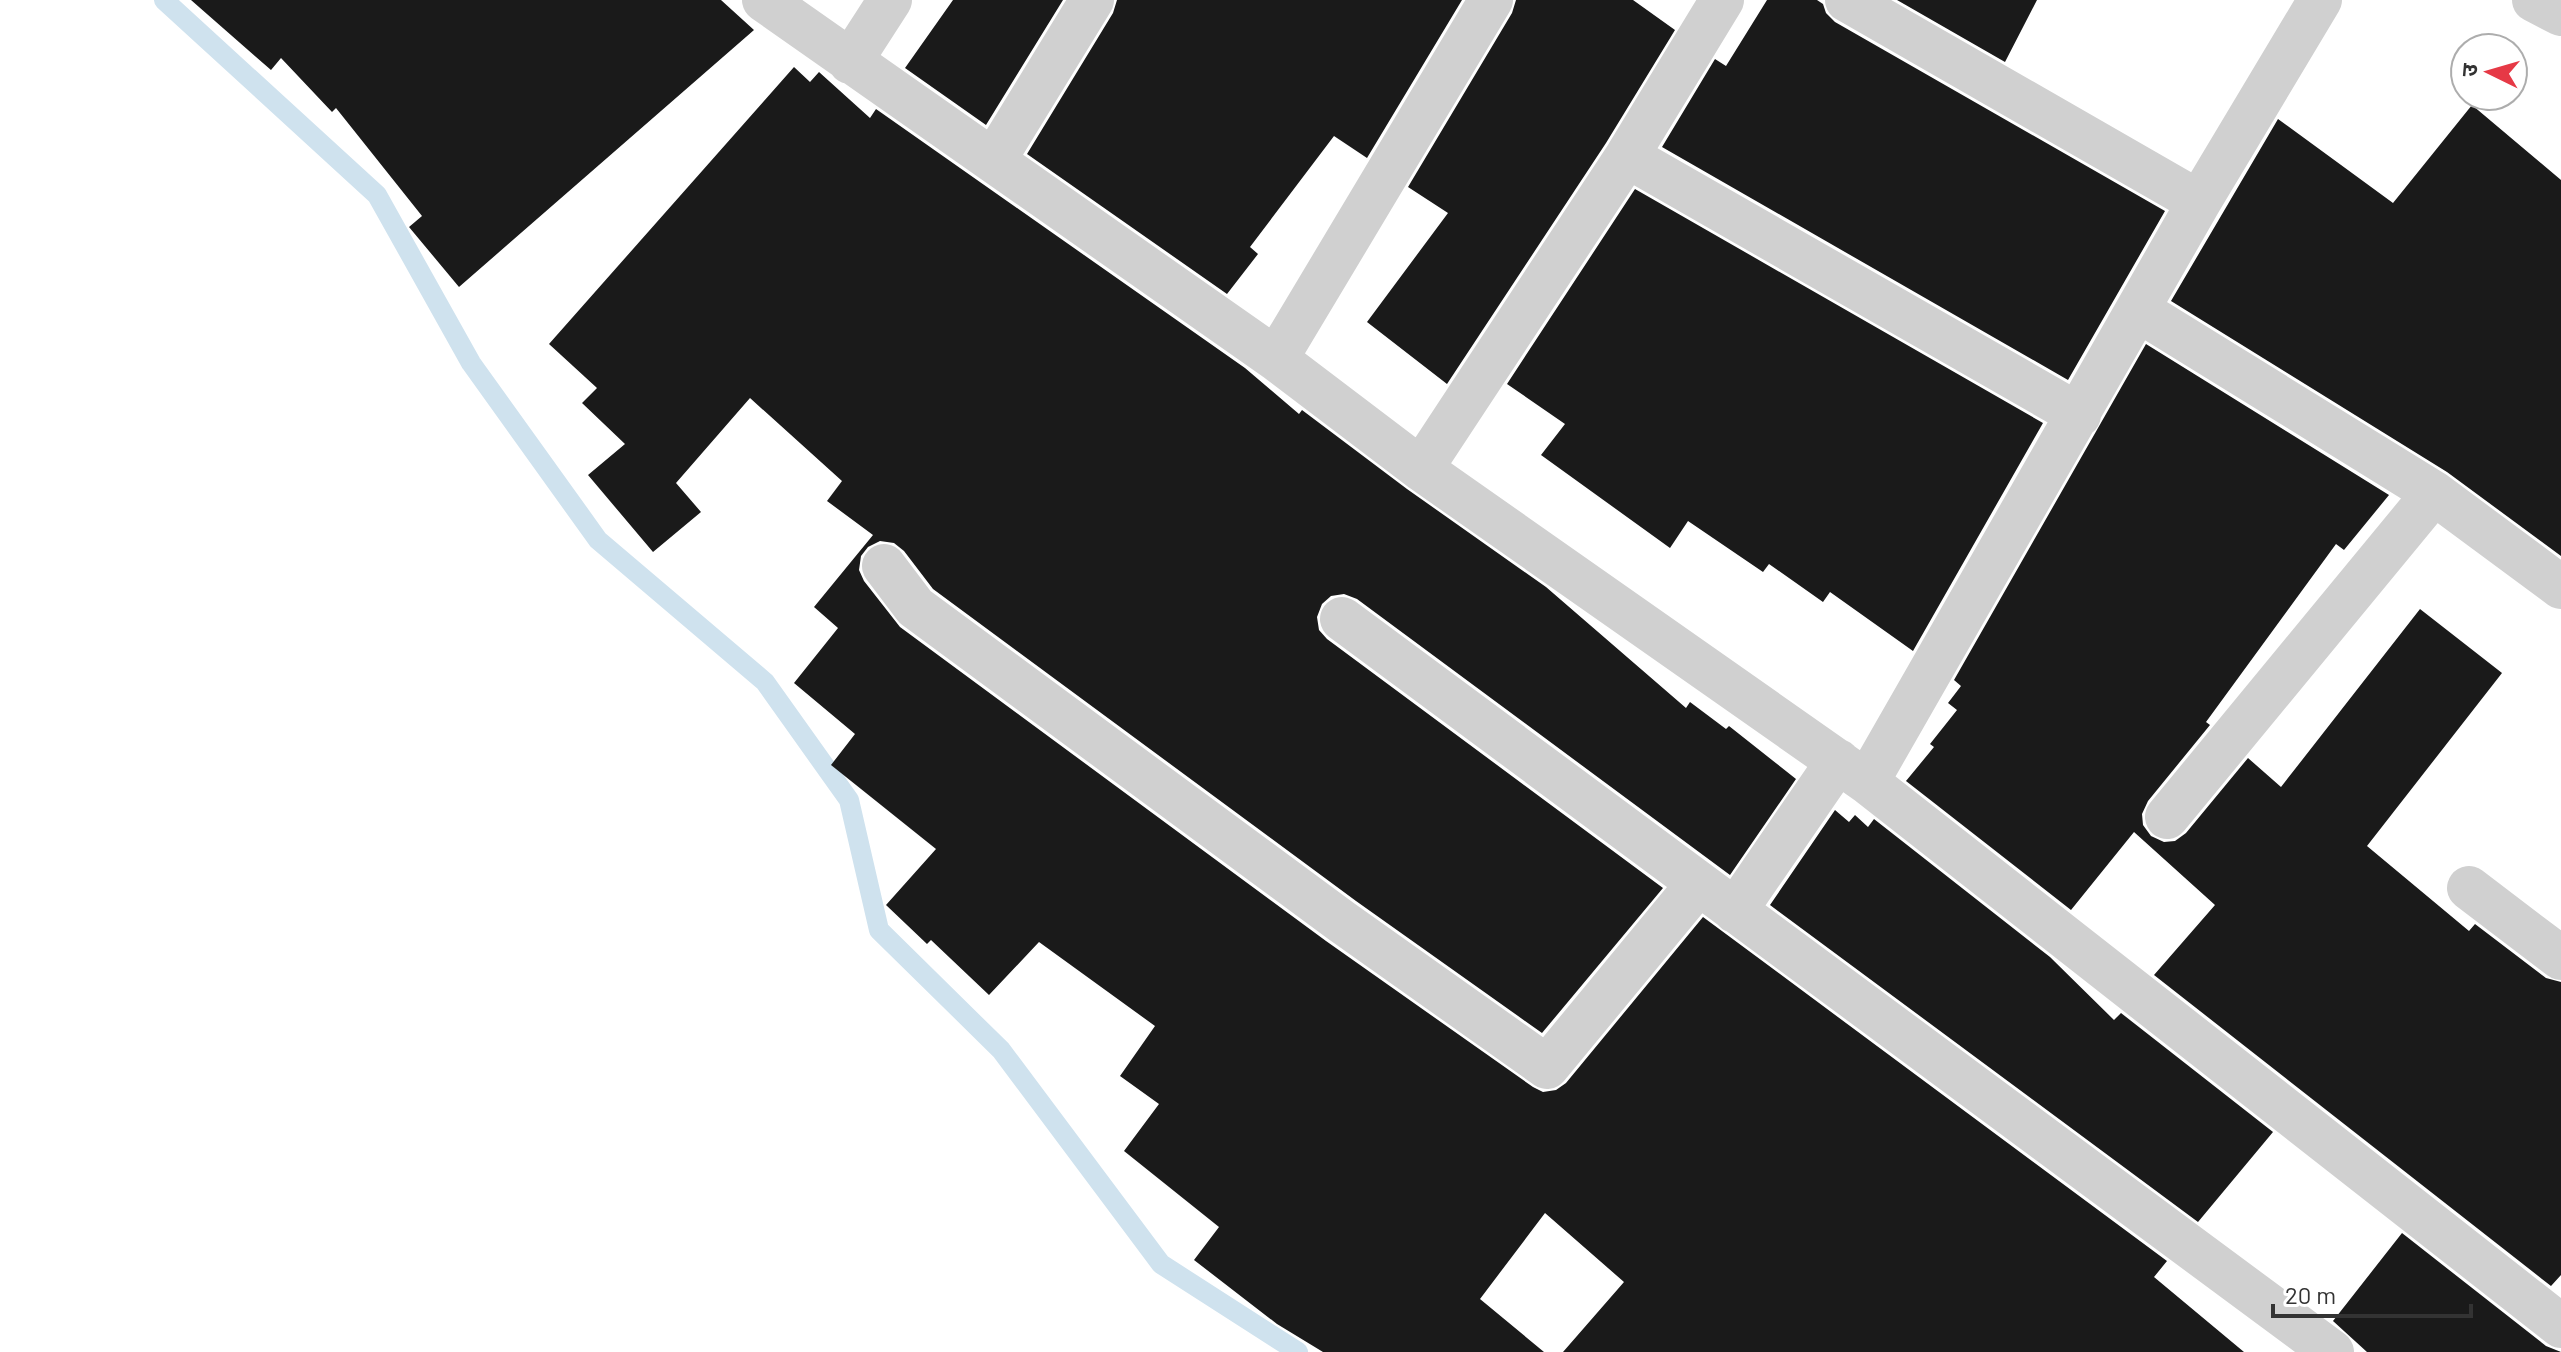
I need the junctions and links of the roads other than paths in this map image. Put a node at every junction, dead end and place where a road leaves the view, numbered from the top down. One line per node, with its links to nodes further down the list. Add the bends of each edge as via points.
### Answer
1 (764, 0): 10 (street)
2 (890, 0): 10 (street)
3 (1092, 0): 12 (street)
4 (1491, 0): 15 (street)
5 (1722, 0): 11 (street)
6 (2320, 0): 13 (street)
7 (2534, 0): 9 (street)
8 (1856, 2): 13 (street)
9 (2561, 14)
10 (850, 62): 12 (street)
11 (1627, 156): 16 (street); 17 (street)
12 (994, 160): 15 (street)
13 (2199, 202): 14 (street)
14 (2138, 310): 16 (street); 18 (street)
15 (1276, 359): 17 (street)
16 (2079, 415): 22 (street)
17 (1421, 469): 22 (street)
18 (2434, 493): 20 (street); 23 (street)
19 (884, 566): 24 (street, via 915,607 1547,1067)
20 (2561, 587)
21 (1342, 619): 24 (street)
22 (1853, 771): 26 (street); 28 (street)
23 (2167, 817)
24 (1698, 884): 26 (street)
25 (2469, 888): 27 (street)
26 (1735, 911): 29 (street)
27 (2561, 958)
28 (2561, 1326)
29 (2332, 1352)

